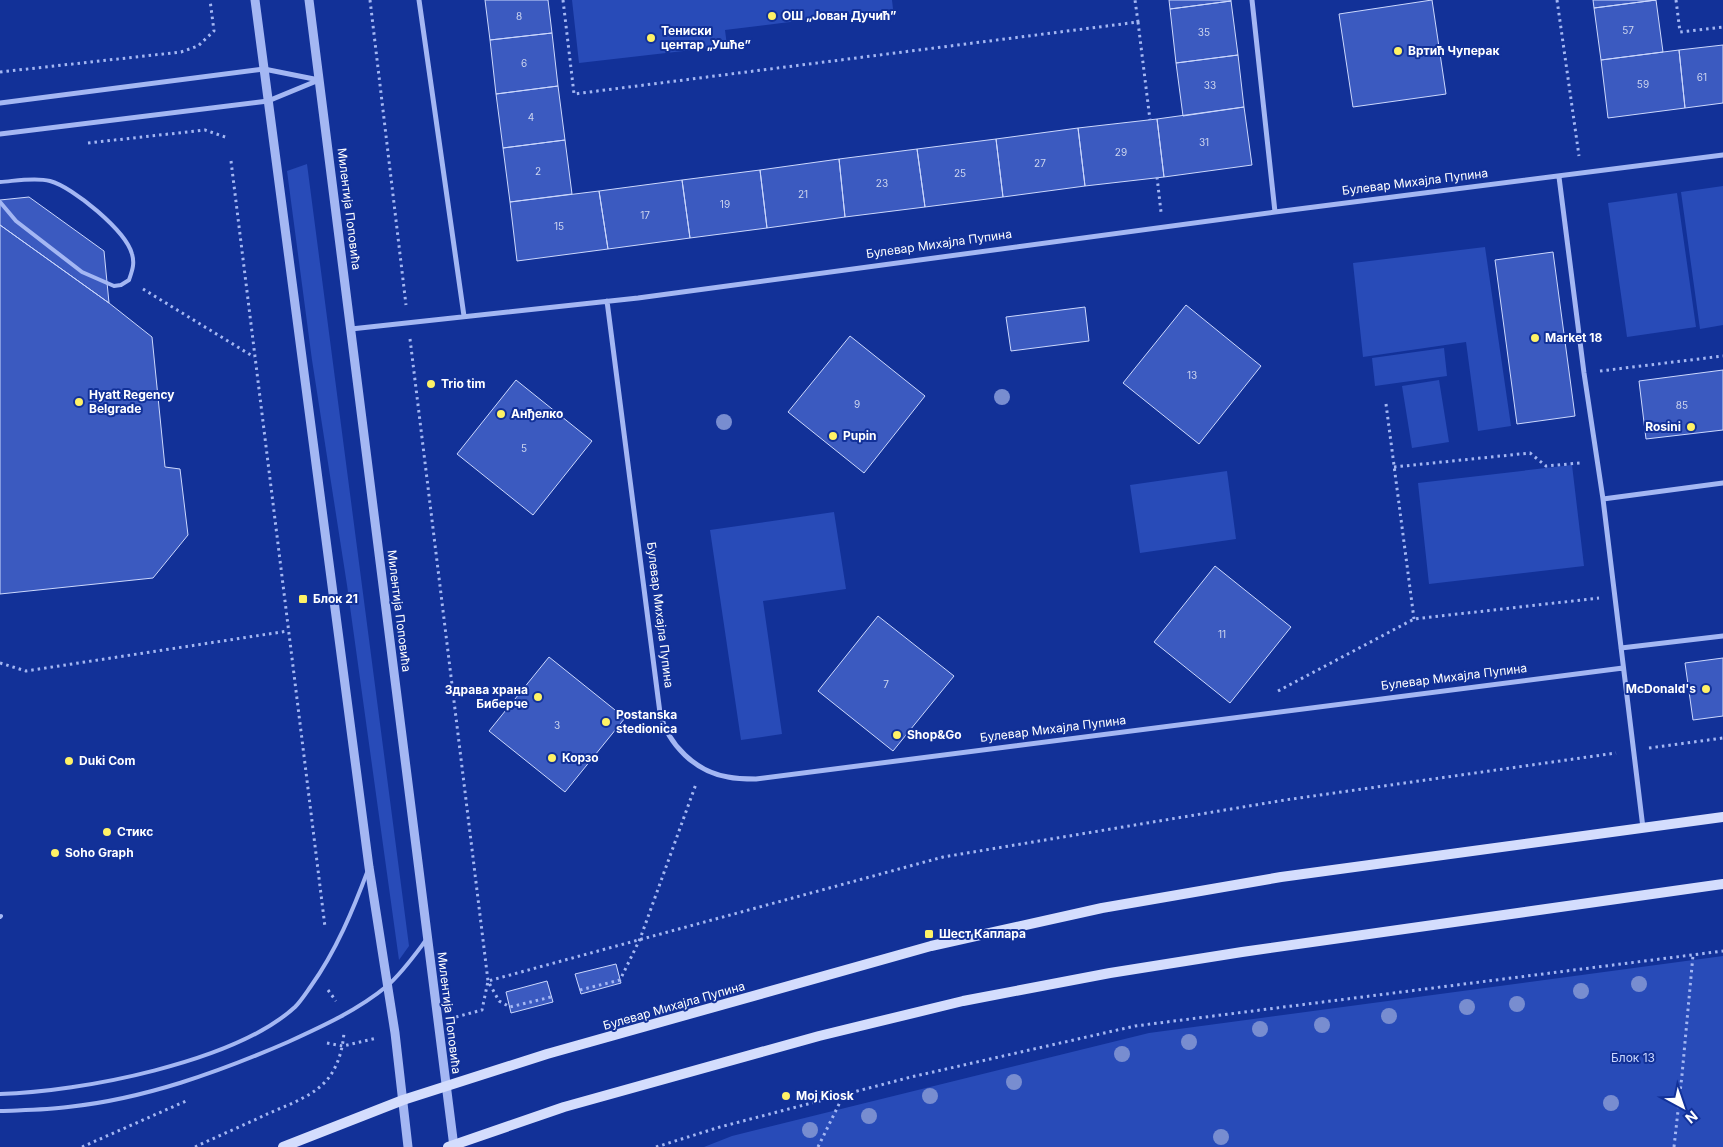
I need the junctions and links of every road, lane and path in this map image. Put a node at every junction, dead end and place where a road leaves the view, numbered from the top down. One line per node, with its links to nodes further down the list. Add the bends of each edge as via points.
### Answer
1 (210, 0): 14 (path, via 214,31 198,46 181,52)
2 (256, 0): 13 (street)
3 (309, 0): 15 (street, Милентија Поповића)
4 (370, 0): 34 (path)
5 (419, 0): 33 (street)
6 (563, 0): 11 (path, via 574,94)
7 (1135, 0): 11 (path)
8 (1252, 0): 29 (street)
9 (1557, 0): 24 (path)
10 (1676, 0): 12 (path, via 1680,32)
11 (1138, 22): 18 (path)
12 (1723, 27)
13 (264, 69): 15 (street); 16 (street); 17 (street)
14 (0, 72)
15 (319, 80): 16 (street); 35 (street, Милентија Поповића)
16 (268, 100): 19 (street); 57 (street)
17 (0, 103)
18 (1150, 120)
19 (0, 134)
20 (228, 138): 21 (path, via 205,130)
21 (88, 143)
22 (1723, 155): 24 (street, Булевар Михајла Пупина)
23 (231, 161): 37 (path)
24 (1582, 174): 25 (street, Булевар Михајла Пупина)
25 (1559, 177): 29 (street, Булевар Михајла Пупина); 38 (street)
26 (1157, 178): 30 (path)
27 (0, 182): 31 (lane, via 49,181 64,187 101,214 121,234 132,253 134,266)
28 (0, 202): 31 (lane, via 16,221 82,272 114,286)
29 (1275, 212): 30 (street, Булевар Михајла Пупина)
30 (1162, 227): 32 (street, Булевар Михајла Пупина)
31 (129, 280): 37 (path)
32 (607, 301): 33 (street, Булевар Михајла Пупина); 54 (street, Булевар Михајла Пупина, via 660,714 672,741)
33 (464, 316): 34 (street, Булевар Михајла Пупина)
34 (408, 322): 35 (street, Булевар Михајла Пупина); 65 (path)
35 (351, 329): 60 (street, Милентија Поповића)
36 (1723, 356): 38 (path)
37 (254, 357): 46 (path)
38 (1584, 373): 40 (street)
39 (1386, 404): 41 (path)
40 (1598, 462): 41 (path, via 1546,466 1530,453); 43 (street)
41 (1394, 467): 45 (path)
42 (1723, 483): 43 (street)
43 (1603, 499): 44 (street)
44 (1615, 596): 45 (path); 48 (street)
45 (1414, 619): 51 (path)
46 (288, 631): 49 (path, via 26,671); 59 (path)
47 (1723, 636): 48 (street)
48 (1621, 648): 50 (street)
49 (0, 663)
50 (1623, 668): 53 (street); 54 (street, Булевар Михајла Пупина, via 756,779 727,777)
51 (1278, 691)
52 (1723, 738): 53 (path)
53 (1634, 750): 56 (street); 61 (path, via 1284,800 943,857)
54 (701, 768): 61 (path)
55 (1723, 817): 56 (main road, Булевар Михајла Пупина)
56 (1643, 828): 70 (main road, Булевар Михајла Пупина, via 1281,877 1102,908 931,946 546,1054)
57 (369, 867): 64 (lane, via 330,958); 66 (street)
58 (1723, 884): 75 (main road, via 1110,972 963,1001 819,1036 564,1107)
59 (326, 934)
60 (427, 938): 66 (lane); 70 (street, Милентија Поповића)
61 (640, 939): 65 (path); 67 (path, via 620,980)
62 (1723, 951): 63 (path)
63 (1694, 955): 72 (path, via 1135,1026); 81 (path)
64 (317, 978): 69 (path); 71 (lane, via 296,1006 264,1030 236,1044 113,1080)
65 (488, 981): 68 (path, via 499,1001 510,1007)
66 (388, 985): 69 (lane); 73 (street)
67 (580, 990)
68 (551, 997)
69 (344, 1015): 74 (lane, via 261,1054 180,1083 68,1107); 76 (path, via 344,1046 331,1076 319,1088)
70 (446, 1086): 73 (main road, Булевар Михајла Пупина); 75 (street, Милентија Поповића)
71 (0, 1094)
72 (844, 1094): 79 (path); 80 (path)
73 (403, 1100): 77 (main road, Булевар Михајла Пупина); 78 (street)
74 (0, 1111)
75 (452, 1146)
76 (195, 1147)
77 (283, 1147)
78 (408, 1147)
79 (656, 1147)
80 (818, 1147)
81 (1674, 1147)

